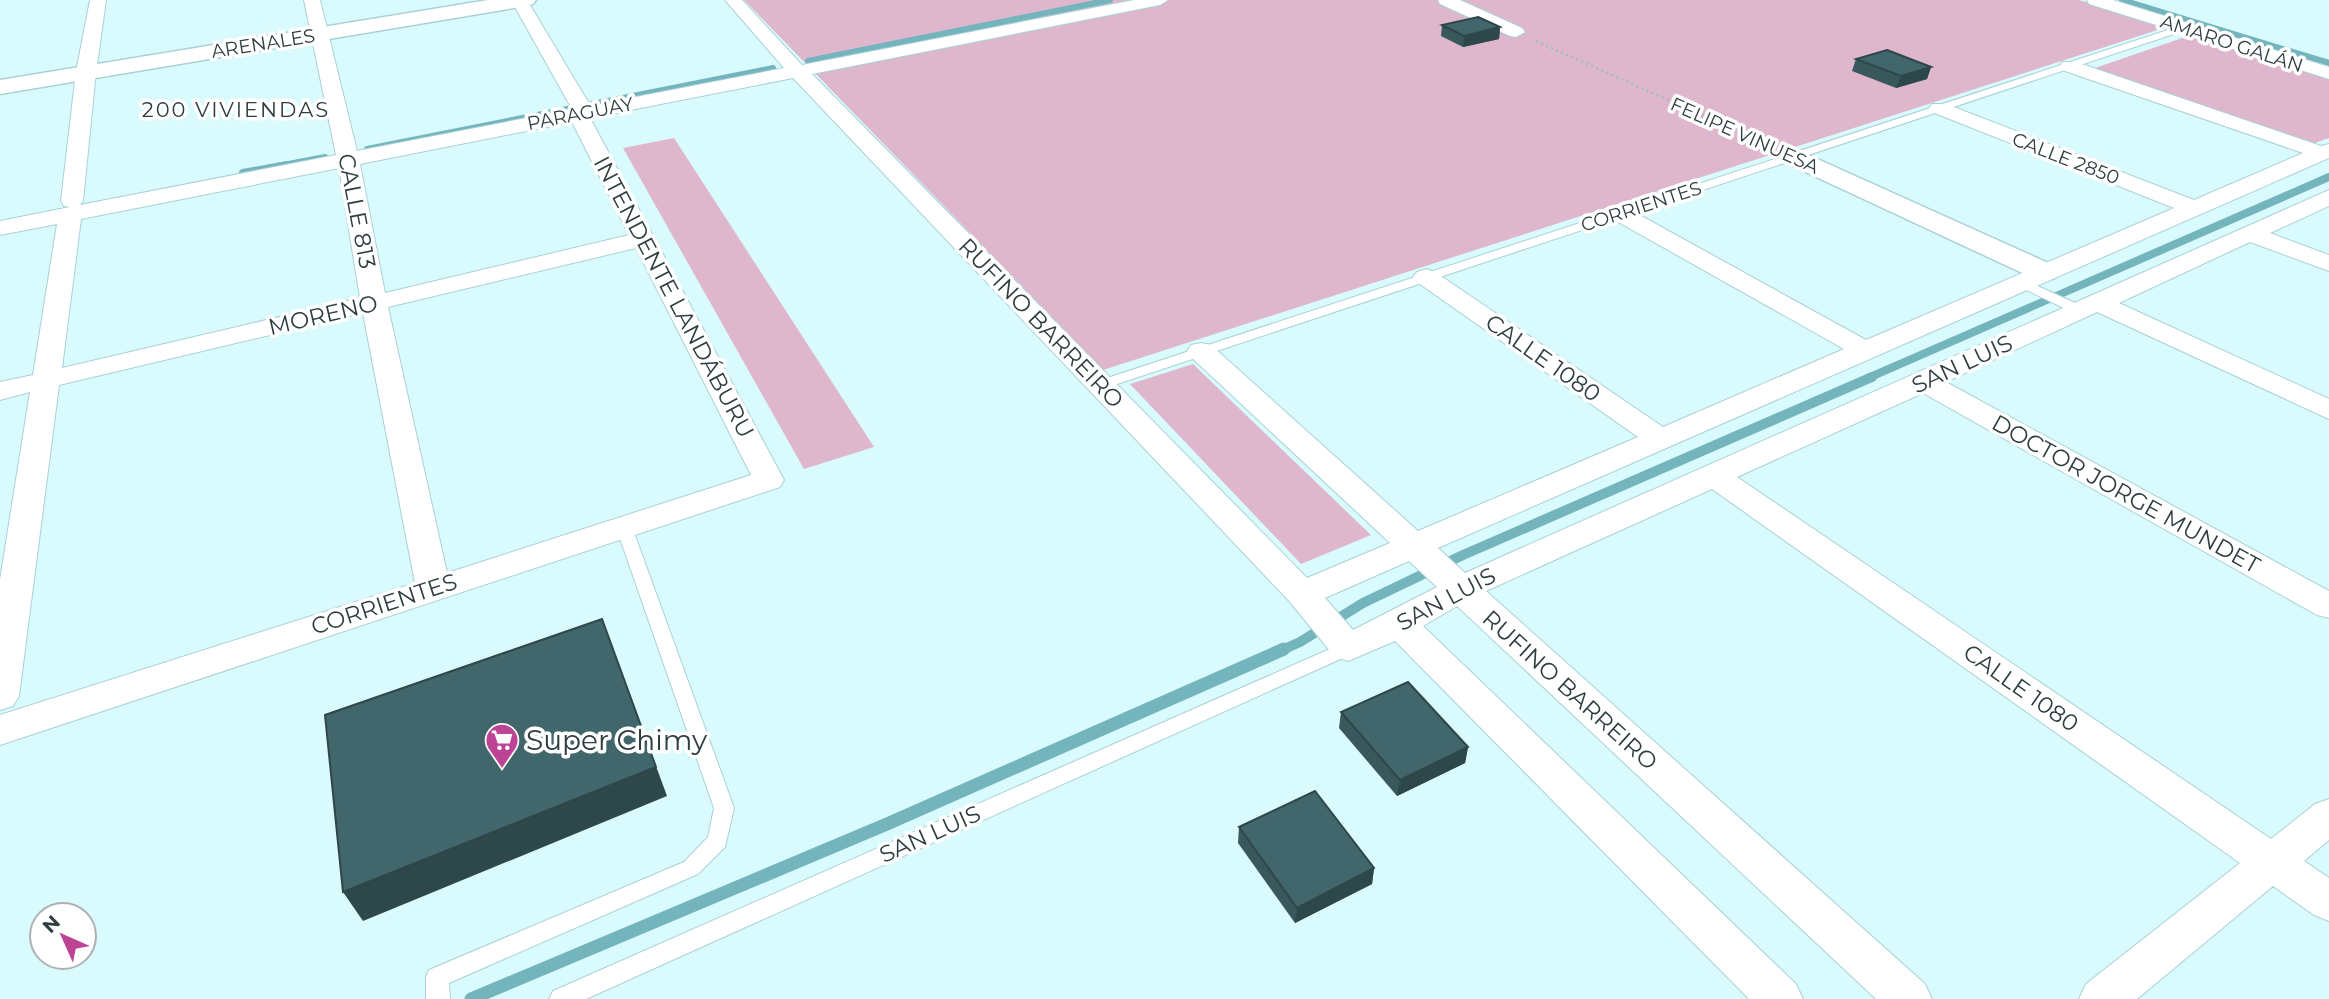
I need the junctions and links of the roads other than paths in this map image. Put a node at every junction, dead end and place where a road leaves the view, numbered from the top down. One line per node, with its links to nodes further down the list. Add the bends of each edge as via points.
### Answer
1 (98, 0): 13 (street)
2 (312, 0): 10 (street, CALLE 813)
3 (522, 0): 10 (street, ARENALES); 16 (street, INTENDENTE LANDÁBURU)
4 (733, 0): 11 (street, RUFINO BARREIRO)
5 (1160, 0): 11 (street, PARAGUAY)
6 (1446, 0): 9 (street)
7 (2095, 0): 8 (street, AMARO GALÁN)
8 (2183, 28): 12 (lane, CORRIENTES); 14 (street, AMARO GALÁN)
9 (1516, 32)
10 (321, 34): 13 (street, ARENALES); 19 (street, CALLE 813)
11 (793, 66): 16 (street, PARAGUAY); 38 (street, RUFINO BARREIRO)
12 (2069, 66): 17 (lane, CORRIENTES); 18 (street)
13 (86, 72): 15 (street, ARENALES); 22 (street)
14 (2329, 74)
15 (0, 86)
16 (578, 108): 19 (street, PARAGUAY); 28 (street, INTENDENTE LANDÁBURU)
17 (1939, 108): 20 (lane, CORRIENTES); 23 (street, CALLE 2850)
18 (2326, 152): 23 (street)
19 (347, 153): 22 (street, PARAGUAY); 32 (street, CALLE 813)
20 (1793, 156): 24 (lane, CORRIENTES); 31 (street, FELIPE VINUESA)
21 (2329, 197): 27 (street, SAN LUIS)
22 (71, 208): 25 (street, PARAGUAY); 26 (street, PARAGUAY); 36 (street)
23 (2194, 208): 31 (street)
24 (1619, 214): 30 (lane, CORRIENTES); 34 (street)
25 (0, 215)
26 (0, 229)
27 (2249, 233): 29 (street); 33 (street, SAN LUIS)
28 (645, 239): 32 (street, MORENO); 43 (street, INTENDENTE LANDÁBURU)
29 (2329, 264)
30 (1426, 277): 35 (lane, CORRIENTES); 41 (street, CALLE 1080)
31 (2032, 277): 33 (lane); 34 (street)
32 (374, 303): 36 (street, MORENO); 46 (street, CALLE 813)
33 (2087, 306): 37 (street, SAN LUIS); 40 (street)
34 (1865, 350): 41 (street)
35 (1200, 351): 38 (lane, CORRIENTES); 45 (street, RUFINO BARREIRO)
36 (46, 380): 39 (street, MORENO); 52 (street)
37 (1924, 382): 42 (street, SAN LUIS); 49 (street, DOCTOR JORGE MUNDET)
38 (1100, 384): 48 (street, RUFINO BARREIRO)
39 (0, 391)
40 (2329, 410)
41 (1661, 439): 45 (street)
42 (1713, 475): 47 (street, SAN LUIS); 55 (street, CALLE 1080)
43 (769, 480): 44 (street, CORRIENTES)
44 (624, 527): 46 (street, CORRIENTES); 57 (lane, via 724,808 718,841 691,868)
45 (1415, 545): 47 (street, RUFINO BARREIRO); 48 (street)
46 (433, 588): 53 (street, CORRIENTES)
47 (1460, 589): 50 (street, SAN LUIS); 60 (street, RUFINO BARREIRO)
48 (1302, 594): 51 (street, RUFINO BARREIRO)
49 (2329, 606)
50 (1399, 624): 51 (street, SAN LUIS); 59 (street)
51 (1348, 648): 58 (lane, SAN LUIS)
52 (0, 696)
53 (0, 730)
54 (2329, 816): 55 (street)
55 (2271, 862): 56 (street, CALLE 1080); 61 (street)
56 (2329, 902)
57 (438, 988)
58 (561, 999)
59 (1780, 999)
60 (1909, 999)
61 (2102, 999)

